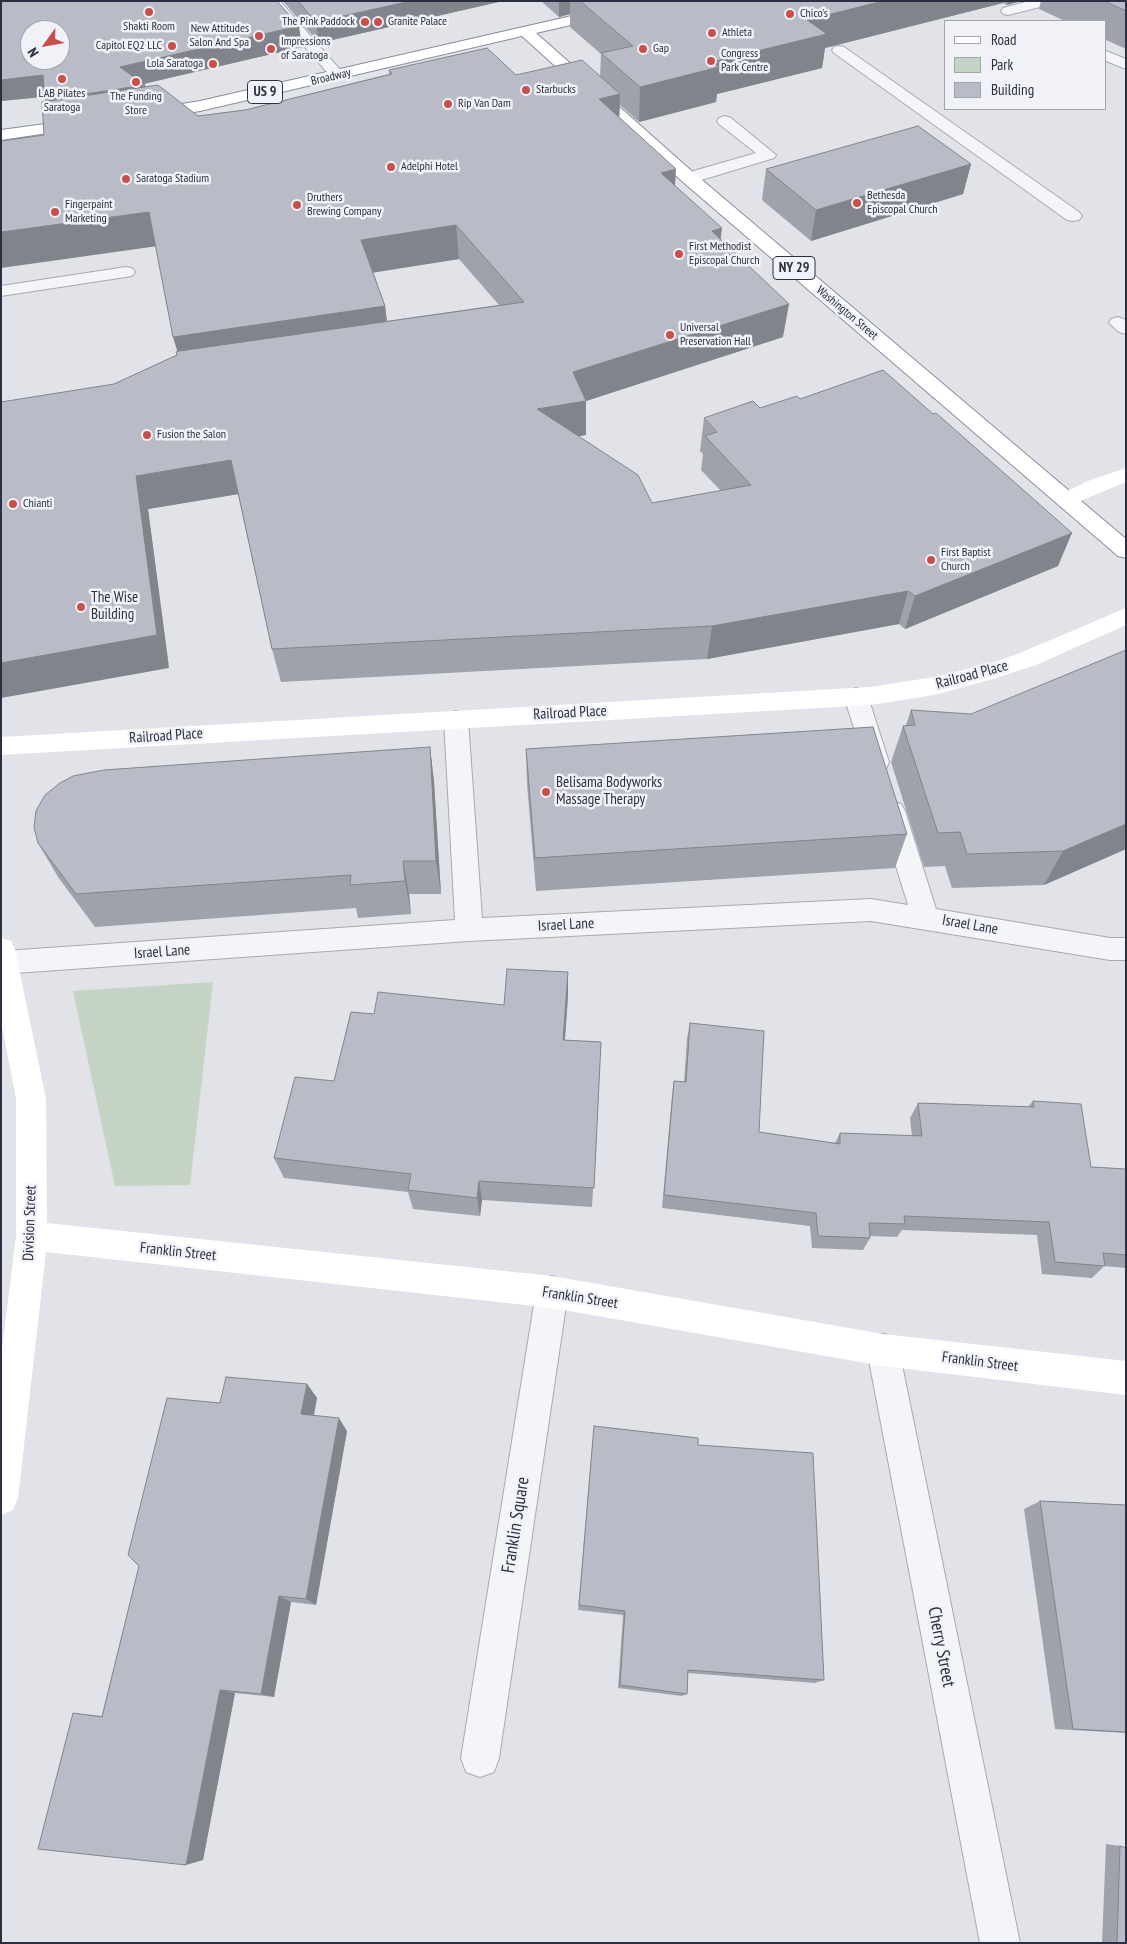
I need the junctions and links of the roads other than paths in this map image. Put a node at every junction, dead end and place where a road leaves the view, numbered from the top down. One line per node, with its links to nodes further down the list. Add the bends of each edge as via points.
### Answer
1 (272, 1): 9 (street)
2 (657, 1): 5 (main road, Broadway / US 9)
3 (1047, 1): 4 (street, via 1008,11)
4 (1029, 20)
5 (526, 32): 9 (main road, Broadway / US 9); 14 (main road, Washington Street / NY 29)
6 (839, 50): 15 (street)
7 (1107, 55): 8 (street)
8 (1126, 64)
9 (337, 75): 10 (main road, Broadway / US 9, via 200,106)
10 (134, 117)
11 (725, 121): 14 (street, via 768,154)
12 (97, 122): 13 (main road)
13 (1, 135)
14 (689, 178): 19 (main road, Washington Street / NY 29)
15 (1074, 216)
16 (126, 272): 17 (street)
17 (1, 291)
18 (1126, 474): 19 (main road)
19 (1066, 500): 20 (main road, Washington Street / NY 29)
20 (1126, 551)
21 (1126, 616): 22 (main road, Railroad Place, via 994,670 934,686)
22 (856, 697): 23 (main road, Railroad Place); 25 (street)
23 (456, 720): 24 (main road, Railroad Place); 26 (street)
24 (1, 746)
25 (925, 918): 26 (street, Israel Lane, via 872,910); 27 (street, Israel Lane)
26 (469, 930): 28 (street, Israel Lane)
27 (1126, 949)
28 (3, 956): 29 (main road, Division Street, via 31,1099)
29 (32, 1236): 30 (main road, Franklin Street); 33 (main road, Division Street)
30 (552, 1292): 31 (main road, Franklin Street); 34 (street, Franklin Square)
31 (883, 1350): 32 (main road, Franklin Street); 35 (street, Cherry Street)
32 (1126, 1378)
33 (1, 1498)
34 (480, 1758)
35 (1000, 1943)

